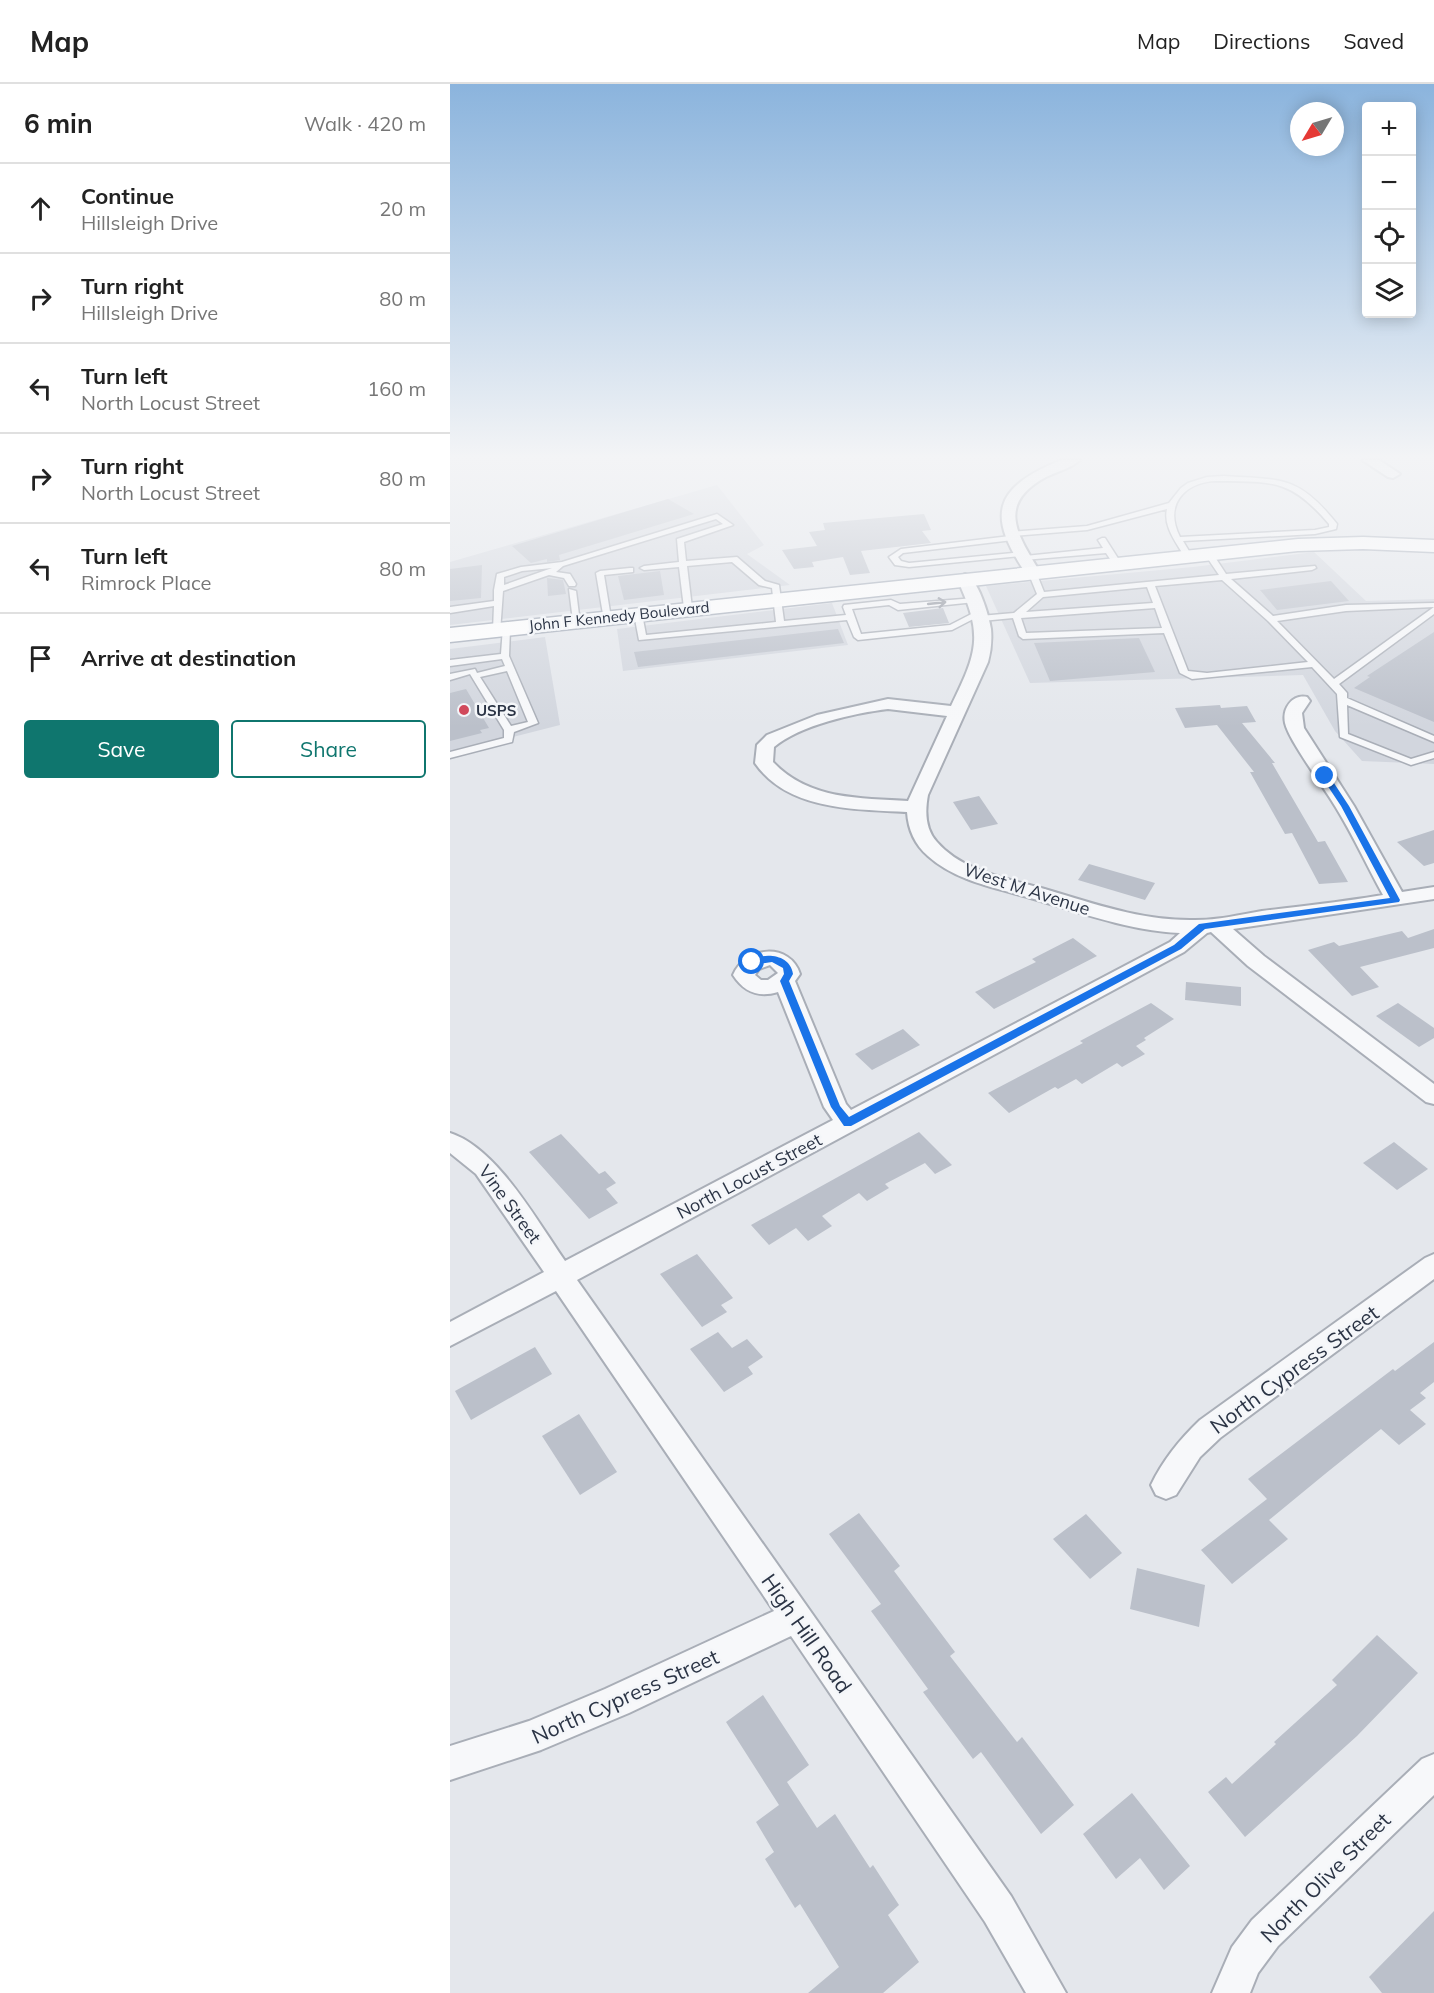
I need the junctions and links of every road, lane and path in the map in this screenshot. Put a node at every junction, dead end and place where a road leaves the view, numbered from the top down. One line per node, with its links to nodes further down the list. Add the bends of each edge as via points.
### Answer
1 (611, 549): 15 (lane)
2 (681, 549): 16 (lane)
3 (916, 549): 13 (lane, via 901,551 894,560 909,565)
4 (941, 549): 13 (lane)
5 (1019, 549): 14 (street)
6 (1044, 549): 14 (lane)
7 (1078, 549): 12 (lane)
8 (1108, 549): 12 (lane)
9 (1200, 549): 11 (main road, John F Kennedy Boulevard)
10 (1200, 549): 11 (lane)
11 (1192, 550): 12 (main road, John F Kennedy Boulevard); 21 (lane)
12 (1113, 556): 14 (main road, John F Kennedy Boulevard)
13 (947, 561): 14 (lane)
14 (1026, 561): 22 (main road, John F Kennedy Boulevard); 25 (lane)
15 (563, 564): 20 (lane); 24 (lane, via 500,576)
16 (684, 565): 17 (lane); 26 (lane, via 734,559 762,583 776,587); 30 (lane)
17 (644, 568)
18 (1312, 568): 21 (lane)
19 (630, 570): 37 (lane, via 600,573)
20 (548, 573): 24 (lane); 39 (lane, via 567,576)
21 (1224, 577): 23 (lane); 38 (lane)
22 (965, 579): 26 (main road, John F Kennedy Boulevard); 32 (street)
23 (1150, 585): 25 (lane); 28 (lane)
24 (498, 590): 27 (lane)
25 (1041, 595): 35 (lane)
26 (776, 598): 30 (main road, John F Kennedy Boulevard); 40 (lane)
27 (497, 603): 31 (lane); 41 (lane)
28 (1158, 605): 35 (lane); 42 (lane)
29 (1434, 605): 38 (lane, via 1346,608)
30 (688, 608): 34 (main road, John F Kennedy Boulevard)
31 (450, 610)
32 (979, 610): 35 (lane); 36 (lane, one-way to 32, via 847,607 891,602 898,607); 36 (lane, via 952,627 858,637); 54 (street, via 984,648)
33 (1434, 610): 51 (lane)
34 (638, 614): 37 (main road, John F Kennedy Boulevard); 40 (lane, via 642,638)
35 (1016, 616): 42 (lane, via 1023,636)
36 (851, 617): 40 (lane)
37 (607, 618): 39 (main road, John F Kennedy Boulevard)
38 (1271, 619): 47 (lane)
39 (577, 621): 41 (main road, John F Kennedy Boulevard)
40 (780, 624)
41 (501, 629): 43 (main road, John F Kennedy Boulevard); 44 (lane)
42 (1168, 630): 47 (lane, via 1184,673 1192,676)
43 (450, 635)
44 (505, 656): 45 (lane); 48 (lane)
45 (485, 658): 46 (lane); 49 (lane)
46 (450, 663)
47 (1315, 664): 51 (lane)
48 (510, 667): 49 (lane); 55 (lane, via 533,723)
49 (473, 674): 50 (lane); 55 (lane)
50 (450, 677)
51 (1333, 684): 52 (lane, via 1342,693)
52 (1342, 700): 56 (lane); 58 (lane, via 1344,735 1411,762)
53 (1301, 701): 61 (street, via 1293,709 1295,728 1345,806)
54 (956, 712): 59 (street); 59 (street, via 898,705 865,707 790,731 773,738 765,747 764,763 771,773 802,791)
55 (509, 730): 57 (lane, via 509,740)
56 (1434, 739)
57 (450, 755)
58 (1434, 755)
59 (916, 807): 62 (street, West M Avenue, via 916,820 934,852 980,877 1110,915 1175,926)
60 (1434, 892): 61 (street)
61 (1396, 900): 62 (street)
62 (1209, 926): 64 (street); 65 (street, North Locust Street, via 1178,947)
63 (784, 981): 65 (street, via 836,1107)
64 (1434, 1096)
65 (848, 1123): 68 (street, North Locust Street)
66 (450, 1142): 68 (street, Vine Street, via 485,1167)
67 (1434, 1265): 70 (street, North Cypress Street, via 1210,1429 1190,1448)
68 (561, 1276): 69 (street, North Locust Street); 71 (street, High Hill Road)
69 (450, 1335)
70 (1166, 1485)
71 (796, 1617): 72 (street, North Cypress Street, via 529,1738); 74 (street, High Hill Road, via 998,1909)
72 (450, 1762)
73 (1434, 1771): 75 (street, North Olive Street, via 1265,1933 1245,1960)
74 (1047, 1993)
75 (1231, 1993)

